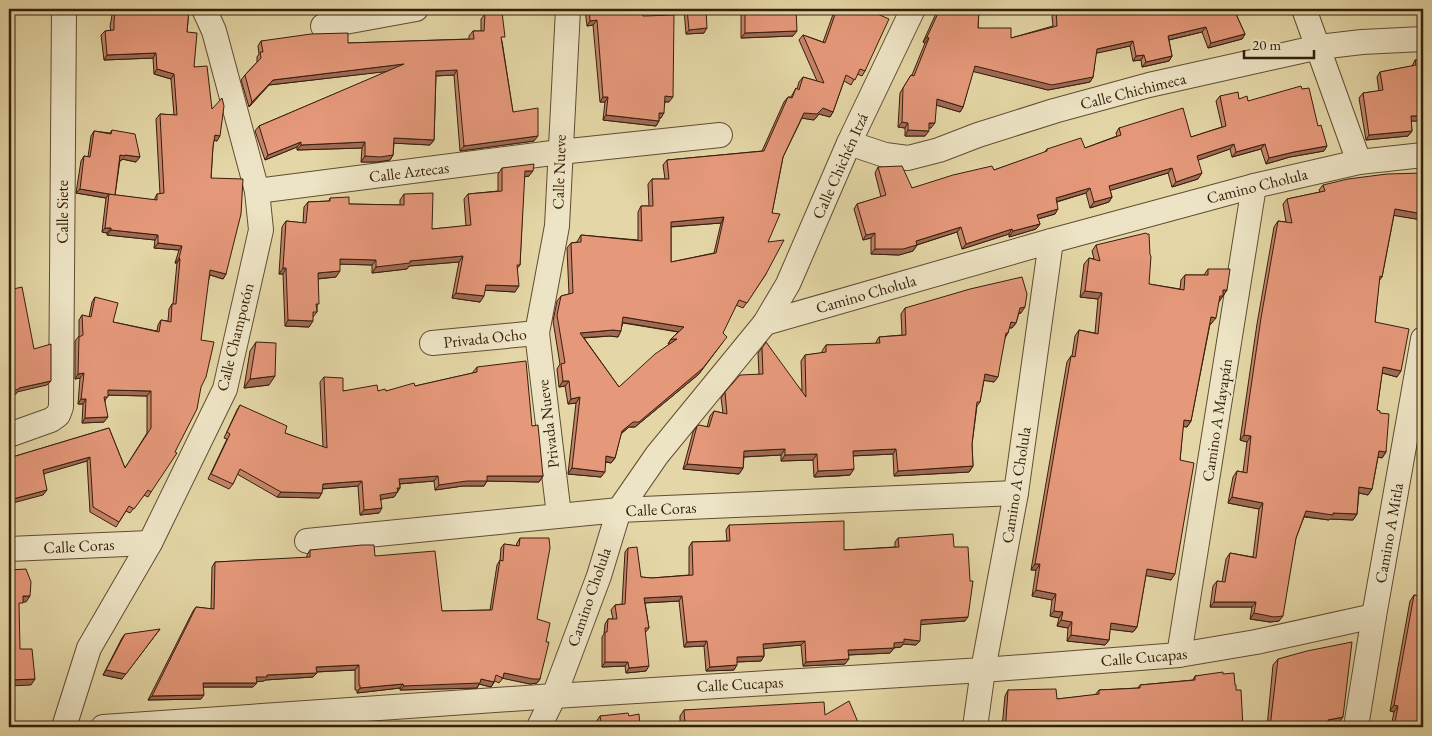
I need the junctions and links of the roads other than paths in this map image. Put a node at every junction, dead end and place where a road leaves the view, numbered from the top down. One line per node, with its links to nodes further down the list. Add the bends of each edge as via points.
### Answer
1 (64, 9): 22 (street, Calle Siete, via 61,407 51,420)
2 (204, 9): 16 (street, Calle Champotón, via 214,31)
3 (416, 9): 7 (street)
4 (568, 9): 12 (street, Calle Nueve)
5 (913, 9): 11 (street, Calle Chichén Itzá)
6 (1304, 9): 9 (street)
7 (323, 26)
8 (1423, 39): 9 (street, Calle Chichimeca)
9 (1319, 47): 11 (street, Calle Chichimeca, via 1149,85 908,158 885,155); 14 (street)
10 (720, 135): 12 (street, Calle Aztecas)
11 (849, 143): 18 (street, Calle Chichén Itzá, via 788,284)
12 (560, 152): 16 (street, Calle Aztecas); 19 (street, Calle Nueve, via 557,226)
13 (1423, 155): 14 (street, Camino Cholula)
14 (1359, 162): 15 (street, Camino Cholula)
15 (1254, 186): 17 (street, Camino Cholula); 30 (street, Camino A Mayapán)
16 (257, 191): 27 (street, Calle Champotón, via 261,230 225,389)
17 (1051, 241): 18 (street, Camino Cholula); 23 (street, Camino A Cholula)
18 (765, 323): 24 (street, Camino Cholula, via 657,455)
19 (537, 333): 20 (street, Privada Ocho); 25 (street, Privada Nueve)
20 (432, 343)
21 (1423, 344): 29 (street, Camino A Mitla)
22 (9, 435)
23 (1016, 493): 24 (street, Calle Coras); 31 (street, Camino A Cholula)
24 (619, 510): 25 (street, Calle Coras); 32 (street, Camino Cholula, via 599,576)
25 (559, 516): 26 (street, Calle Coras)
26 (307, 541)
27 (150, 543): 28 (street, Calle Coras); 33 (street, Calle Champotón, via 89,648)
28 (9, 549)
29 (1374, 616): 30 (street, Calle Cucapas); 37 (street, Camino A Mitla)
30 (1179, 655): 31 (street, Calle Cucapas)
31 (983, 670): 32 (street, Calle Cucapas); 36 (street, Camino A Cholula)
32 (554, 696): 34 (street, Calle Cucapas); 35 (street, Camino Cholula)
33 (64, 727)
34 (103, 727)
35 (539, 727)
36 (974, 727)
37 (1356, 727)

